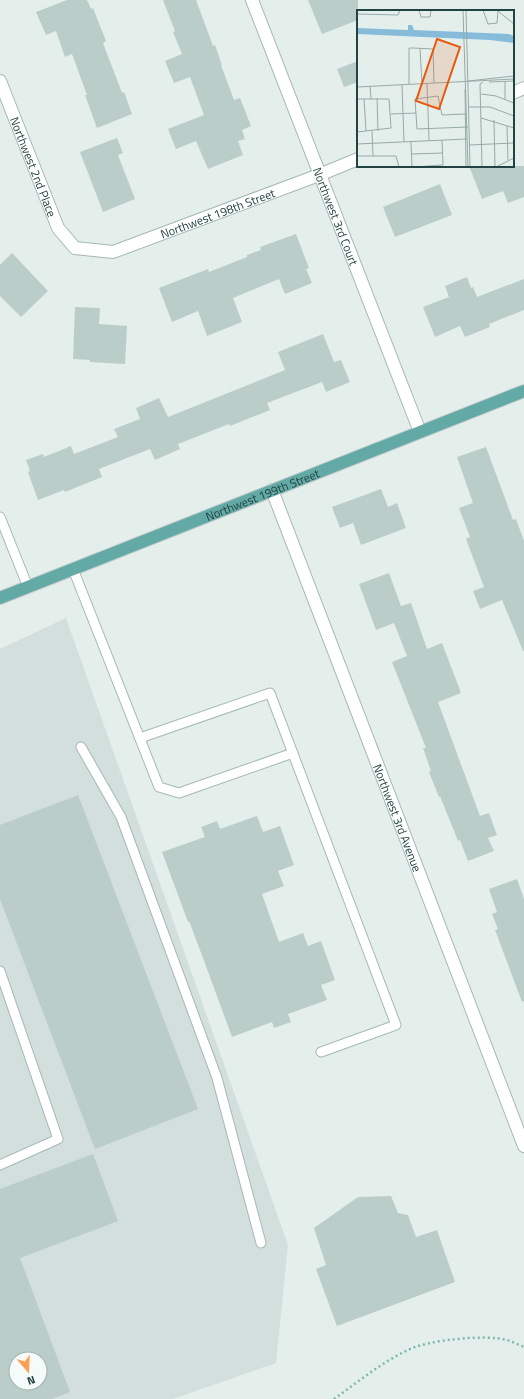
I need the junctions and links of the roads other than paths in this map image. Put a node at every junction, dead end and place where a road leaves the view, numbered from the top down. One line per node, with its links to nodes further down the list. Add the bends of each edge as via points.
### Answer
1 (252, 0): 6 (street, Northwest 3rd Court)
2 (0, 81): 7 (street, Northwest 2nd Place, via 58,228)
3 (524, 88): 4 (street)
4 (514, 93)
5 (357, 159): 6 (street, Northwest 198th Street)
6 (320, 175): 7 (street, Northwest 198th Street, via 113,252); 9 (street, Northwest 3rd Court)
7 (75, 248)
8 (523, 394): 9 (main road, Northwest 199th Street)
9 (420, 432): 10 (main road, Northwest 199th Street)
10 (272, 490): 12 (main road, Northwest 199th Street); 20 (street, Northwest 3rd Avenue)
11 (0, 517): 13 (lane)
12 (74, 569): 13 (main road, Northwest 199th Street); 15 (lane)
13 (28, 587): 14 (main road, Northwest 199th Street)
14 (0, 598)
15 (140, 738): 17 (lane, via 159,787 179,793); 17 (lane, via 270,693)
16 (82, 747): 22 (lane, via 121,817 215,1070)
17 (293, 753): 19 (lane, via 396,1025)
18 (0, 971): 21 (lane, via 58,1139)
19 (321, 1052)
20 (524, 1146)
21 (0, 1165)
22 (262, 1243)

